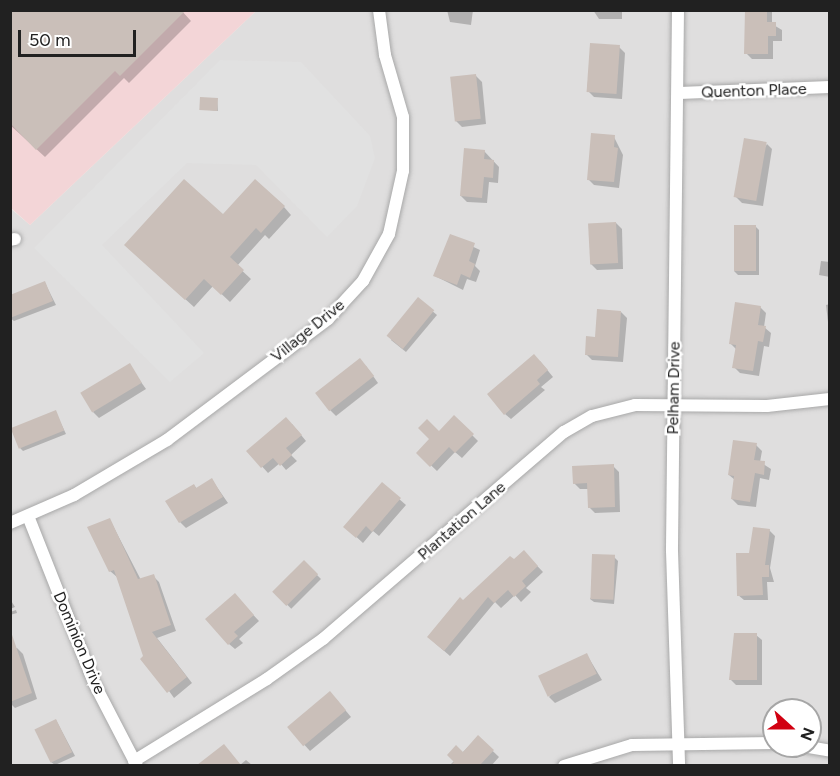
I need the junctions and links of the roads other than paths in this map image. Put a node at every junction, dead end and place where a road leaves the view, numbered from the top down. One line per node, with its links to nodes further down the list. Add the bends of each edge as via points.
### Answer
1 (380, 10): 7 (street, Village Drive, via 385,55 403,117 404,171 389,234 363,280 328,319 167,440 119,471)
2 (678, 10): 4 (street, Pelham Drive)
3 (830, 87): 4 (street, Quenton Place)
4 (679, 93): 6 (street, Pelham Drive)
5 (830, 399): 6 (street, Plantation Lane, via 767,406)
6 (674, 406): 9 (street, Pelham Drive, via 672,551); 11 (street, Plantation Lane, via 613,409 572,427 323,639)
7 (28, 516): 8 (street, Village Drive); 11 (street, Dominion Drive, via 94,683)
8 (10, 523)
9 (678, 743): 10 (street); 12 (street, via 604,751); 13 (street, Pelham Drive)
10 (762, 743)
11 (136, 763)
12 (564, 765)
13 (679, 765)

